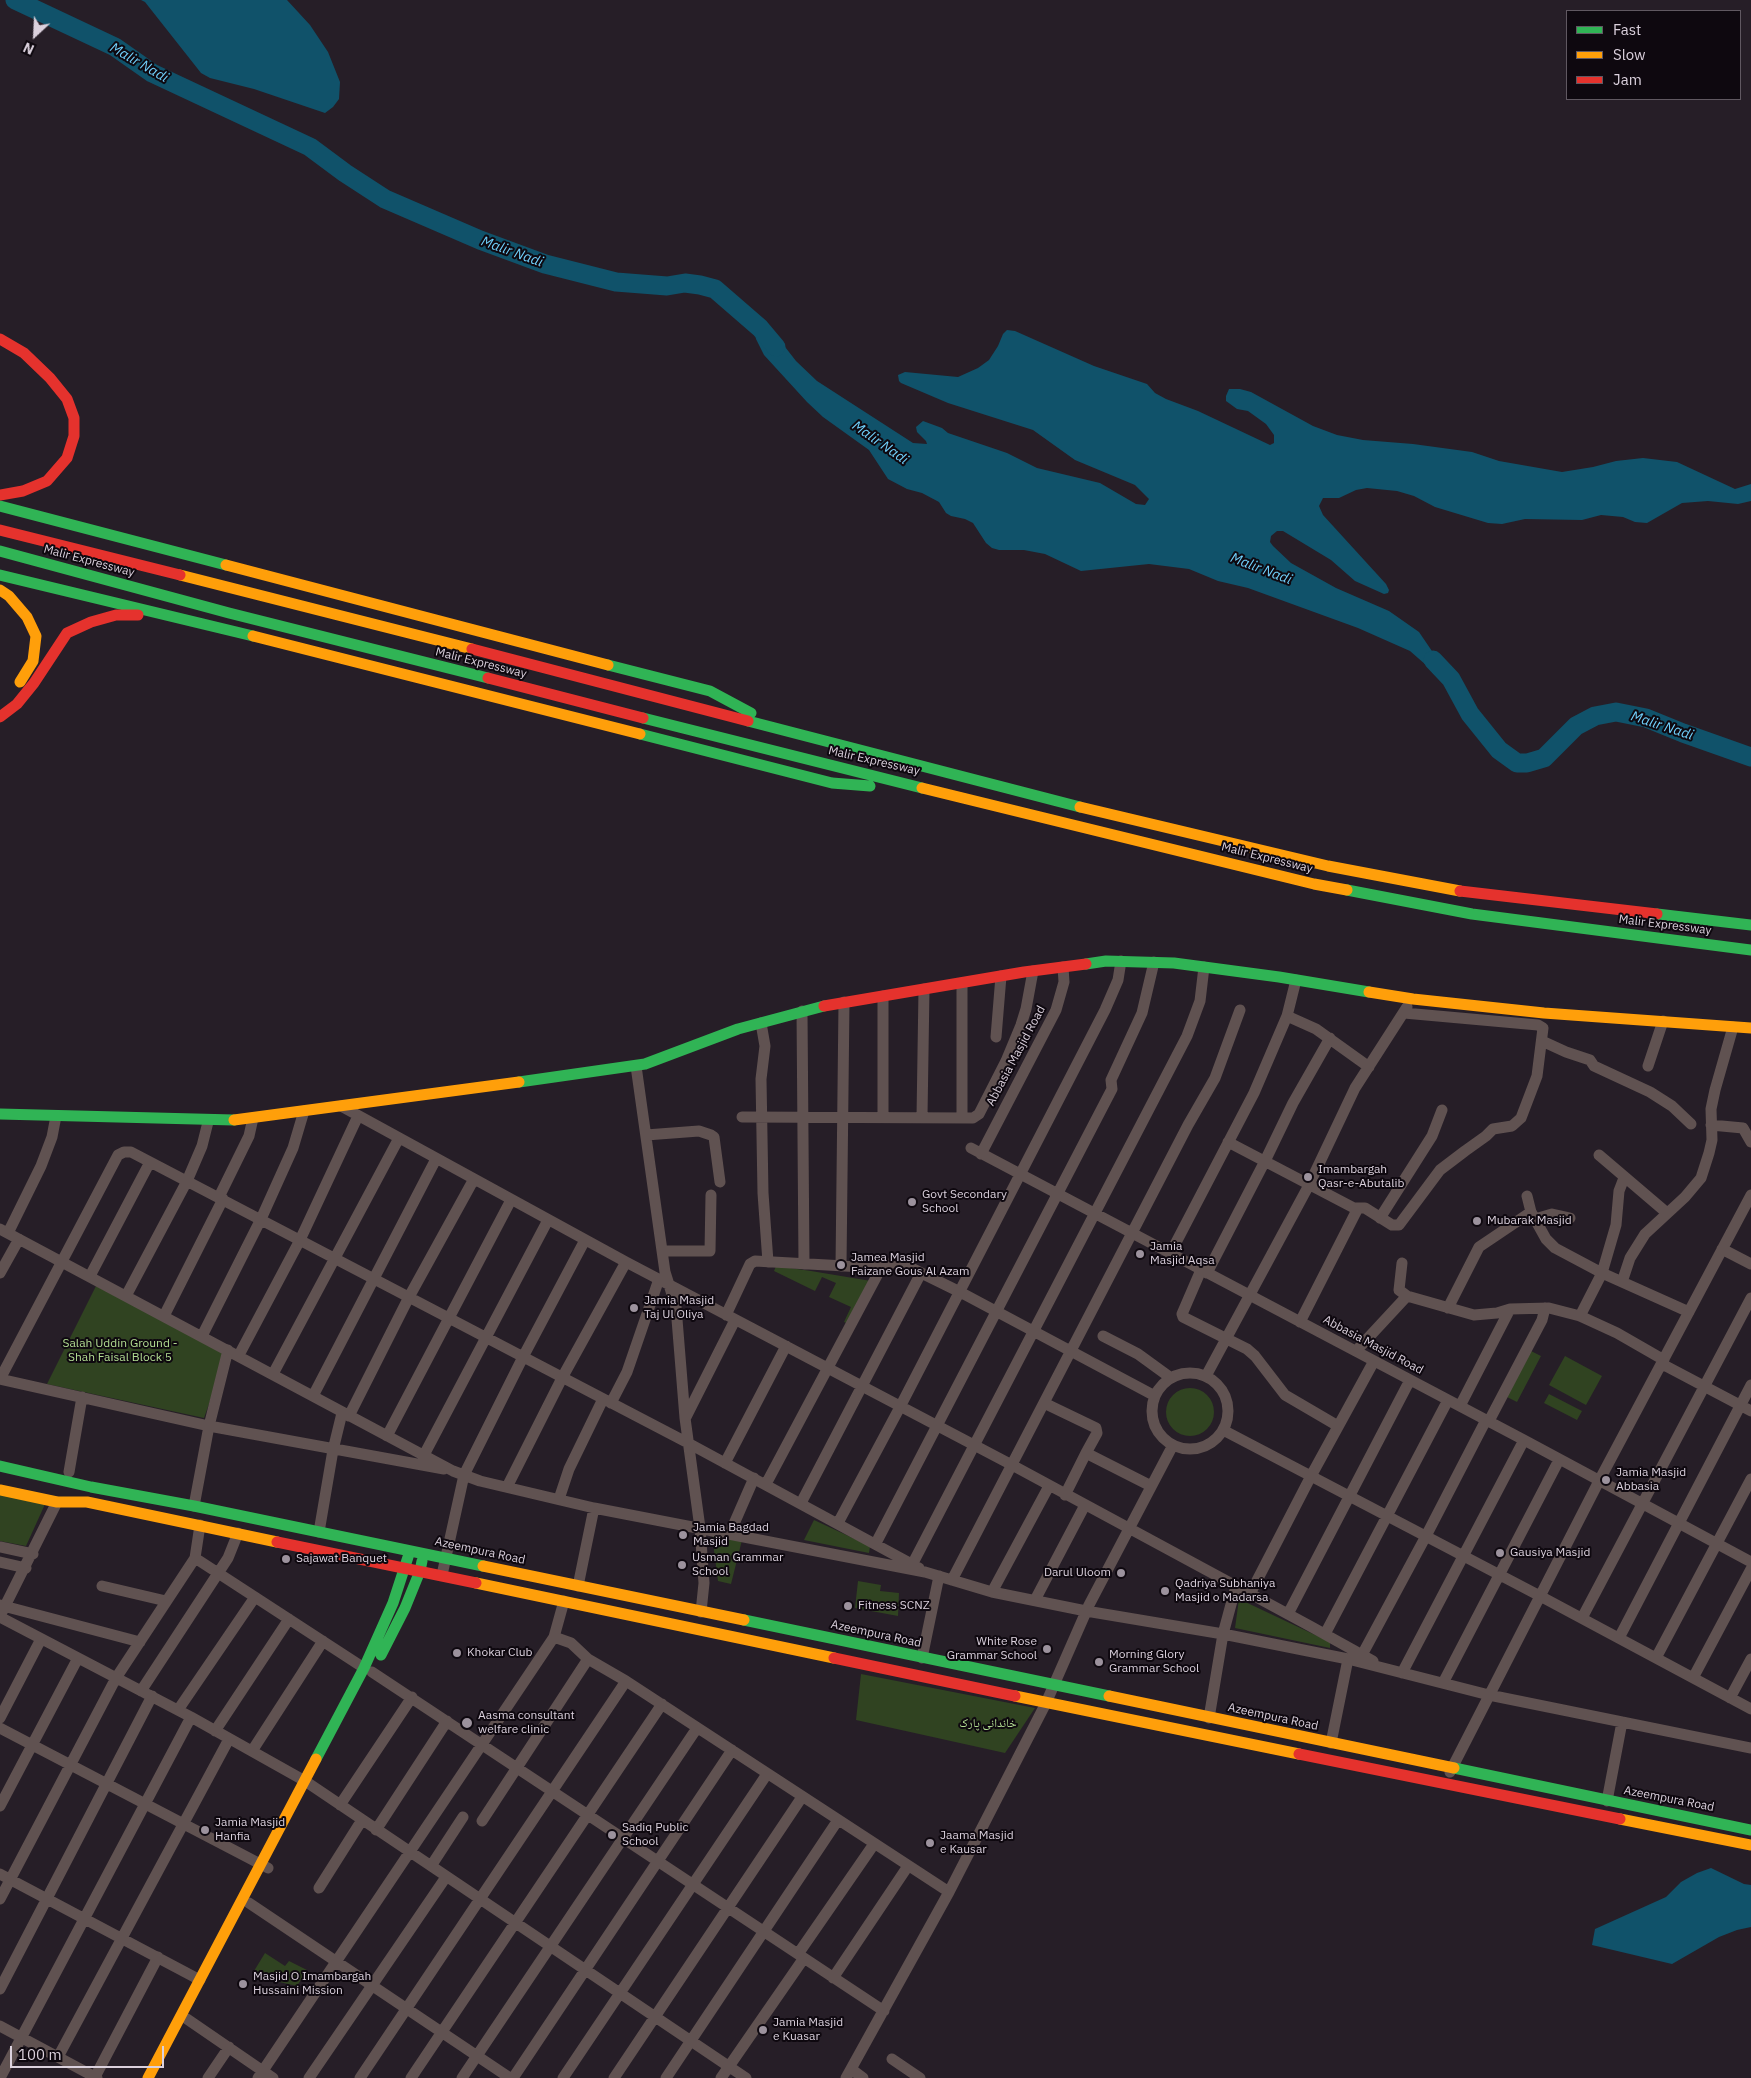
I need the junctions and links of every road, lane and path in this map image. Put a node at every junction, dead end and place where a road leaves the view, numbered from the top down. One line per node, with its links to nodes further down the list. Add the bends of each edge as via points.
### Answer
1 (0, 339): 2 (main road, via 24,354 67,399 74,418 74,436 67,458 46,481 23,491)
2 (0, 495)
3 (0, 506): 11 (main road, via 710,691)
4 (0, 530): 11 (main road, Malir Expressway)
5 (0, 551): 12 (main road, Malir Expressway, via 229,613)
6 (0, 575): 8 (main road)
7 (0, 590): 9 (main road, via 28,617 36,636 33,661)
8 (173, 616): 10 (main road, via 116,615 67,633 34,683); 12 (main road, via 832,783)
9 (13, 689)
10 (0, 717)
11 (780, 729): 13 (main road, Malir Expressway, via 1052,800 1328,866 1469,893)
12 (940, 791): 14 (main road, Malir Expressway, via 1323,886 1472,914)
13 (1751, 925)
14 (1751, 950)
15 (1121, 961): 16 (main road); 17 (main road); 66 (street, via 1118,980 1105,1010)
16 (1154, 962): 18 (main road); 73 (street, via 1142,1013 1111,1080 1112,1089)
17 (1063, 967): 19 (main road); 66 (street, Abbasia Masjid Road, via 1064,982 1056,1010 976,1151)
18 (1204, 967): 21 (main road); 80 (street, via 1200,1001 1187,1036)
19 (1034, 971): 20 (main road); 54 (street, via 1026,1009 1006,1061 979,1114 973,1118)
20 (1000, 976): 22 (main road); 35 (street)
21 (1296, 980): 25 (main road); 30 (street)
22 (962, 983): 23 (main road); 54 (street)
23 (924, 989): 24 (main road); 52 (street)
24 (883, 996): 26 (main road); 51 (street)
25 (1413, 999): 29 (street); 31 (main road)
26 (844, 1002): 28 (main road); 47 (street)
27 (1240, 1010): 87 (street, via 1215,1078)
28 (802, 1011): 32 (main road); 50 (street)
29 (1404, 1013): 37 (street, via 1538,1024 1543,1028); 40 (street)
30 (1287, 1016): 36 (street); 60 (street, via 1254,1093)
31 (1663, 1021): 33 (main road); 39 (street)
32 (761, 1023): 38 (main road, via 738,1028); 49 (street, via 764,1046)
33 (1733, 1027): 34 (main road); 57 (street, via 1715,1090)
34 (1751, 1028)
35 (996, 1037)
36 (1330, 1038): 40 (street); 65 (street, via 1293,1103)
37 (1542, 1041): 56 (street, via 1590,1060 1594,1066 1650,1092); 82 (street, via 1537,1076 1517,1124 1494,1129 1440,1170 1399,1225)
38 (636, 1066): 41 (main road); 58 (street)
39 (1648, 1066)
40 (1369, 1067): 71 (street, via 1355,1088)
41 (341, 1106): 43 (main road); 46 (street)
42 (1442, 1110): 82 (street, via 1432,1136)
43 (304, 1112): 53 (main road); 84 (street, via 293,1148)
44 (0, 1114): 45 (main road)
45 (56, 1116): 55 (main road); 86 (street, via 41,1166)
46 (358, 1116): 59 (street); 89 (street)
47 (844, 1116): 50 (street); 51 (street); 101 (street)
48 (742, 1117): 49 (street)
49 (762, 1117): 50 (street); 97 (street)
50 (804, 1117): 99 (street)
51 (883, 1117): 52 (street)
52 (922, 1117): 54 (street)
53 (253, 1118): 55 (main road); 76 (street, via 249,1136)
54 (962, 1118)
55 (208, 1122): 69 (street)
56 (1691, 1124)
57 (1711, 1125): 61 (street, via 1743,1128); 79 (street, via 1712,1140 1701,1178)
58 (646, 1134): 70 (street, via 711,1134); 92 (street)
59 (399, 1138): 63 (street); 94 (street)
60 (1228, 1142): 65 (street); 93 (street)
61 (1751, 1142)
62 (1599, 1155): 67 (street)
63 (436, 1159): 68 (street); 108 (street)
64 (150, 1162): 69 (street); 95 (street, via 131,1152 118,1154); 107 (street)
65 (1265, 1162): 71 (street); 103 (street)
66 (1020, 1175): 73 (street, Abbasia Masjid Road); 111 (street)
67 (1624, 1178): 79 (street); 106 (street, via 1616,1225)
68 (474, 1179): 77 (street); 115 (street)
69 (187, 1181): 76 (street); 112 (street)
70 (720, 1182)
71 (1310, 1185): 78 (street); 113 (street)
72 (711, 1195): 92 (street, via 710,1251)
73 (1058, 1195): 80 (street, Abbasia Masjid Road); 120 (street)
74 (1751, 1195): 91 (street)
75 (1527, 1196): 81 (street)
76 (221, 1198): 84 (street); 122 (street)
77 (511, 1200): 85 (street); 125 (street)
78 (1358, 1208): 82 (street, via 1365,1208); 126 (street)
79 (1667, 1213): 110 (street, via 1645,1234 1630,1258)
80 (1095, 1215): 87 (street, Abbasia Masjid Road); 127 (street)
81 (1533, 1215): 83 (street, via 1552,1214); 106 (street, via 1555,1248); 117 (street, via 1479,1246)
82 (1380, 1218)
83 (1570, 1218)
84 (261, 1220): 89 (street); 128 (street)
85 (548, 1220): 90 (street); 130 (street)
86 (4, 1231): 88 (street)
87 (1132, 1234): 93 (street, Abbasia Masjid Road); 133 (street)
88 (19, 1239): 95 (street); 104 (street)
89 (300, 1240): 94 (street); 135 (street)
90 (585, 1240): 96 (street); 136 (street)
91 (1722, 1249): 100 (street); 121 (street)
92 (662, 1251): 109 (street)
93 (1170, 1254): 103 (street, Abbasia Masjid Road)
94 (335, 1258): 108 (street); 140 (street)
95 (61, 1261): 107 (street); 144 (street)
96 (626, 1262): 109 (street); 142 (street)
97 (768, 1262): 99 (street); 124 (street, via 750,1264)
98 (1402, 1263): 114 (street, via 1398,1290)
99 (804, 1264): 101 (street)
100 (1751, 1264)
101 (842, 1266): 102 (street)
102 (881, 1268): 105 (street, via 899,1262); 139 (street)
103 (1204, 1272): 113 (street, Abbasia Masjid Road); 131 (street, via 1183,1317)
104 (0, 1273)
105 (921, 1273): 111 (street); 147 (street)
106 (1602, 1273): 110 (street); 123 (street)
107 (90, 1276): 112 (street)
108 (373, 1278): 115 (street); 149 (street)
109 (663, 1281): 124 (street); 153 (street, via 626,1372); 160 (street, via 676,1308)
110 (1622, 1282): 121 (street)
111 (960, 1292): 120 (street); 157 (street)
112 (126, 1296): 122 (street)
113 (1250, 1296): 126 (street, Abbasia Masjid Road); 131 (street)
114 (1407, 1296): 117 (street); 134 (street)
115 (409, 1297): 125 (street); 159 (street)
116 (1751, 1298): 148 (street)
117 (1448, 1308): 119 (street, via 1474,1315)
118 (1545, 1308): 119 (street); 123 (street); 161 (street, via 1542,1320)
119 (1510, 1309): 156 (street)
120 (997, 1311): 127 (street); 163 (street)
121 (1689, 1312): 138 (street)
122 (164, 1316): 128 (street)
123 (1580, 1316): 138 (street, via 1617,1333)
124 (731, 1317): 132 (street); 160 (street)
125 (449, 1318): 130 (street); 166 (street)
126 (1300, 1322): 134 (street, Abbasia Masjid Road)
127 (1034, 1331): 133 (street); 170 (street)
128 (202, 1336): 135 (street)
129 (1103, 1336): 143 (street, via 1138,1354)
130 (485, 1337): 136 (street); 173 (street)
131 (1227, 1337): 141 (street); 164 (street, via 1255,1356 1286,1395)
132 (786, 1346): 139 (street); 176 (street)
133 (1071, 1351): 150 (street); 154 (street)
134 (1356, 1351): 137 (street, Abbasia Masjid Road)
135 (234, 1353): 140 (street); 162 (street)
136 (523, 1357): 142 (street); 180 (street)
137 (1374, 1361): 145 (street, Abbasia Masjid Road); 164 (street)
138 (1663, 1362): 148 (street); 184 (street)
139 (828, 1368): 147 (street); 186 (street)
140 (273, 1374): 149 (street)
141 (1206, 1376): 143 (street, via 1194,1373); 165 (street, via 1224,1394 1228,1406)
142 (562, 1378): 153 (street); 190 (street)
143 (1171, 1378): 150 (street, via 1161,1385)
144 (0, 1379): 151 (street)
145 (1410, 1380): 152 (street, Abbasia Masjid Road); 193 (street)
146 (1751, 1384): 155 (street)
147 (862, 1386): 157 (street); 196 (street)
148 (1704, 1387): 155 (street); 197 (street)
149 (313, 1396): 159 (street)
150 (1155, 1396): 169 (street, via 1152,1412 1157,1429)
151 (82, 1398): 162 (street); 179 (street)
152 (1448, 1400): 156 (street, Abbasia Masjid Road); 201 (street)
153 (607, 1401): 168 (street); 195 (street, via 569,1469)
154 (1044, 1403): 172 (street, via 1096,1428 1097,1433); 178 (street)
155 (1740, 1405): 158 (street); 203 (street)
156 (1460, 1406): 161 (street, Abbasia Masjid Road)
157 (900, 1407): 163 (street); 202 (street)
158 (1751, 1411)
159 (346, 1414): 166 (street); 171 (street)
160 (685, 1418): 168 (street)
161 (1487, 1420): 167 (street, Abbasia Masjid Road); 210 (street)
162 (209, 1426): 171 (street); 199 (street)
163 (938, 1426): 170 (street); 211 (street)
164 (1338, 1426): 181 (street)
165 (1223, 1430): 169 (street, via 1206,1445 1195,1448); 181 (street)
166 (387, 1436): 173 (street)
167 (1524, 1440): 175 (street, Abbasia Masjid Road); 217 (street)
168 (688, 1442): 176 (street); 205 (street)
169 (1173, 1445): 188 (street)
170 (974, 1446): 178 (street); 222 (street)
171 (333, 1450): 180 (street); 207 (street)
172 (1086, 1453): 188 (street); 192 (street)
173 (424, 1454): 180 (street)
174 (0, 1455): 179 (main road, Azeempura Road)
175 (1559, 1460): 184 (street, Abbasia Masjid Road); 229 (street)
176 (725, 1462): 182 (street)
177 (0, 1466): 189 (main road)
178 (1012, 1466): 187 (street); 232 (street)
179 (70, 1472): 189 (main road, Azeempura Road)
180 (459, 1473): 190 (street); 219 (street)
181 (1311, 1476): 193 (street); 237 (street)
182 (754, 1478): 186 (street); 209 (street)
183 (1751, 1479): 212 (street)
184 (1599, 1481): 197 (street, Abbasia Masjid Road); 238 (street)
185 (0, 1483): 194 (main road)
186 (766, 1484): 196 (street)
187 (1049, 1486): 192 (street); 236 (street)
188 (1151, 1486): 206 (street)
189 (91, 1487): 199 (main road, Azeempura Road)
190 (507, 1487): 195 (street)
191 (0, 1490): 194 (main road)
192 (1066, 1495): 198 (street)
193 (1349, 1496): 201 (street); 246 (street)
194 (54, 1498): 204 (main road); 215 (street)
195 (559, 1499): 200 (street)
196 (801, 1503): 202 (street)
197 (1642, 1504): 203 (street, Abbasia Masjid Road); 248 (street)
198 (1084, 1505): 206 (street); 240 (street)
199 (194, 1506): 207 (main road, Azeempura Road)
200 (594, 1508): 205 (street); 234 (street)
201 (1387, 1516): 210 (street); 250 (street)
202 (838, 1523): 211 (street)
203 (1678, 1523): 212 (street, Abbasia Masjid Road); 253 (street)
204 (200, 1525): 208 (main road); 218 (street)
205 (700, 1528): 209 (street); 245 (street, via 704,1583)
206 (1129, 1529): 235 (street); 244 (street)
207 (319, 1532): 214 (main road, Azeempura Road)
208 (238, 1533): 224 (main road); 228 (street)
209 (730, 1534): 227 (street)
210 (1426, 1536): 217 (street); 256 (street)
211 (876, 1543): 222 (street)
212 (1717, 1544): 221 (street, Abbasia Masjid Road); 259 (street)
213 (0, 1547): 215 (street)
214 (409, 1550): 216 (main road, Azeempura Road); 224 (main road)
215 (33, 1554): 223 (street)
216 (423, 1554): 219 (main road, Azeempura Road); 226 (main road)
217 (1464, 1556): 229 (street); 265 (street)
218 (195, 1558): 228 (street); 241 (street)
219 (446, 1558): 230 (street); 234 (main road, Azeempura Road)
220 (0, 1562): 223 (street)
221 (1751, 1562)
222 (913, 1563): 227 (street)
223 (26, 1568): 243 (street)
224 (405, 1568): 226 (main road); 264 (main road)
225 (1751, 1568): 267 (street)
226 (420, 1571): 230 (main road); 264 (main road, via 405,1608)
227 (925, 1572): 231 (street)
228 (218, 1573): 239 (street); 271 (street)
229 (1499, 1574): 238 (street); 269 (street)
230 (442, 1575): 242 (main road)
231 (939, 1576): 232 (street); 258 (street)
232 (952, 1580): 236 (street)
233 (102, 1586): 241 (street)
234 (578, 1586): 245 (main road, Azeempura Road)
235 (1236, 1586): 237 (street); 249 (street)
236 (992, 1592): 240 (street)
237 (1250, 1594): 246 (street)
238 (1540, 1596): 248 (street); 272 (street)
239 (255, 1597): 247 (street); 279 (street)
240 (1035, 1600): 244 (street)
241 (166, 1601): 255 (street)
242 (564, 1601): 251 (street); 276 (main road)
243 (2, 1611): 252 (street); 255 (street)
244 (1086, 1611): 249 (street); 270 (street)
245 (701, 1612): 258 (main road, Azeempura Road)
246 (1288, 1614): 250 (street)
247 (289, 1618): 254 (street); 287 (street)
248 (1582, 1618): 253 (street)
249 (1223, 1634): 261 (street); 282 (street)
250 (1325, 1634): 256 (street)
251 (554, 1637): 260 (street, via 571,1643); 290 (street)
252 (41, 1638): 257 (street); 281 (street)
253 (1620, 1638): 259 (street)
254 (323, 1641): 264 (street); 294 (street)
255 (140, 1642): 266 (street)
256 (1362, 1656): 263 (street)
257 (78, 1658): 266 (street); 291 (street)
258 (922, 1658): 270 (main road, Azeempura Road)
259 (1656, 1658): 267 (street)
260 (588, 1659): 268 (street); 296 (street)
261 (1348, 1659): 263 (street); 289 (street)
262 (1751, 1659): 275 (street)
263 (1383, 1667): 265 (street)
264 (368, 1670): 274 (street); 301 (main road)
265 (1402, 1673): 269 (street)
266 (116, 1678): 271 (street); 295 (street)
267 (1693, 1678): 275 (street)
268 (626, 1681): 277 (street); 302 (street)
269 (1442, 1683): 272 (street)
270 (1053, 1684): 276 (street); 282 (main road, Azeempura Road)
271 (141, 1691): 273 (street)
272 (1489, 1695): 284 (street); 297 (street)
273 (152, 1696): 279 (street); 300 (street)
274 (412, 1698): 283 (street); 306 (street)
275 (1730, 1698): 278 (street)
276 (1046, 1703): 299 (main road); 329 (street)
277 (662, 1704): 286 (street); 308 (street)
278 (1751, 1709)
279 (178, 1710): 280 (street)
280 (191, 1717): 287 (street); 305 (street)
281 (0, 1718)
282 (1209, 1718): 289 (main road, Azeempura Road)
283 (447, 1721): 290 (street); 314 (street)
284 (1622, 1722): 292 (street); 304 (street)
285 (0, 1728): 291 (street)
286 (697, 1728): 293 (street); 316 (street)
287 (215, 1730): 288 (street)
288 (229, 1739): 294 (street); 313 (street)
289 (1331, 1743): 297 (main road, Azeempura Road)
290 (482, 1744): 296 (street); 319 (street)
291 (32, 1745): 295 (street); 307 (street)
292 (1751, 1748)
293 (732, 1750): 298 (street); 320 (street)
294 (252, 1751): 301 (street)
295 (72, 1765): 300 (street); 326 (street)
296 (517, 1767): 302 (street); 312 (street)
297 (1452, 1769): 299 (street); 304 (main road, Azeempura Road)
298 (767, 1774): 303 (street); 327 (street)
299 (1445, 1783): 318 (main road)
300 (107, 1784): 305 (street); 330 (street)
301 (308, 1784): 306 (street); 321 (main road)
302 (552, 1791): 308 (street); 332 (street)
303 (802, 1796): 311 (street); 334 (street)
304 (1607, 1801): 315 (main road, Azeempura Road)
305 (146, 1804): 313 (street); 335 (street)
306 (340, 1805): 310 (street)
307 (0, 1806)
308 (588, 1814): 316 (street); 336 (street)
309 (463, 1817): 322 (street)
310 (362, 1820): 314 (street); 328 (street)
311 (838, 1820): 317 (street); 337 (street)
312 (482, 1821)
313 (183, 1823): 321 (street); 338 (street)
314 (376, 1830): 319 (street)
315 (1751, 1830)
316 (623, 1838): 320 (street); 339 (street)
317 (874, 1844): 323 (street); 340 (street)
318 (1751, 1845)
319 (411, 1853): 322 (street); 342 (street)
320 (658, 1862): 327 (street); 343 (street)
321 (264, 1866): 333 (main road); 345 (main road)
322 (431, 1866): 325 (street)
323 (908, 1866): 329 (street); 344 (street)
324 (0, 1874): 326 (street)
325 (446, 1876): 332 (street); 346 (street)
326 (11, 1879): 330 (street); 331 (street)
327 (694, 1885): 334 (street); 348 (street)
328 (319, 1888)
329 (949, 1892): 350 (street)
330 (47, 1898): 335 (street); 347 (street)
331 (0, 1899)
332 (481, 1900): 336 (street); 349 (street)
333 (249, 1903): 342 (street); 352 (main road)
334 (728, 1908): 337 (street); 351 (street)
335 (84, 1918): 338 (street); 355 (street)
336 (515, 1923): 339 (street); 354 (street)
337 (764, 1930): 340 (street); 356 (street)
338 (122, 1938): 341 (street); 359 (street)
339 (550, 1946): 343 (street); 358 (street)
340 (801, 1956): 344 (street); 361 (street)
341 (158, 1957): 345 (street); 365 (street)
342 (337, 1962): 346 (street); 363 (street)
343 (585, 1970): 348 (street); 374 (street)
344 (833, 1978): 350 (street)
345 (200, 1980): 366 (main road)
346 (372, 1986): 349 (street); 370 (street)
347 (0, 1989)
348 (620, 1994): 351 (street); 375 (street)
349 (406, 2008): 354 (street); 371 (street)
350 (884, 2011): 362 (street)
351 (654, 2017): 356 (street); 376 (street)
352 (186, 2020): 357 (street); 367 (main road)
353 (0, 2026): 355 (street)
354 (442, 2032): 358 (street); 372 (street)
355 (21, 2038): 359 (street); 364 (street)
356 (691, 2041): 361 (street); 377 (street)
357 (229, 2047): 363 (street); 368 (street)
358 (477, 2056): 373 (street); 374 (street)
359 (58, 2057): 365 (street)
360 (892, 2059): 381 (street)
361 (729, 2067): 378 (street); 379 (street)
362 (848, 2074): 380 (street)
363 (261, 2075): 369 (street)
364 (0, 2078)
365 (96, 2078)
366 (148, 2078)
367 (157, 2078)
368 (208, 2078)
369 (273, 2078)
370 (309, 2078)
371 (360, 2078)
372 (411, 2078)
373 (462, 2078)
374 (512, 2078)
375 (563, 2078)
376 (614, 2078)
377 (666, 2078)
378 (721, 2078)
379 (746, 2078)
380 (863, 2078)
381 (920, 2078)

